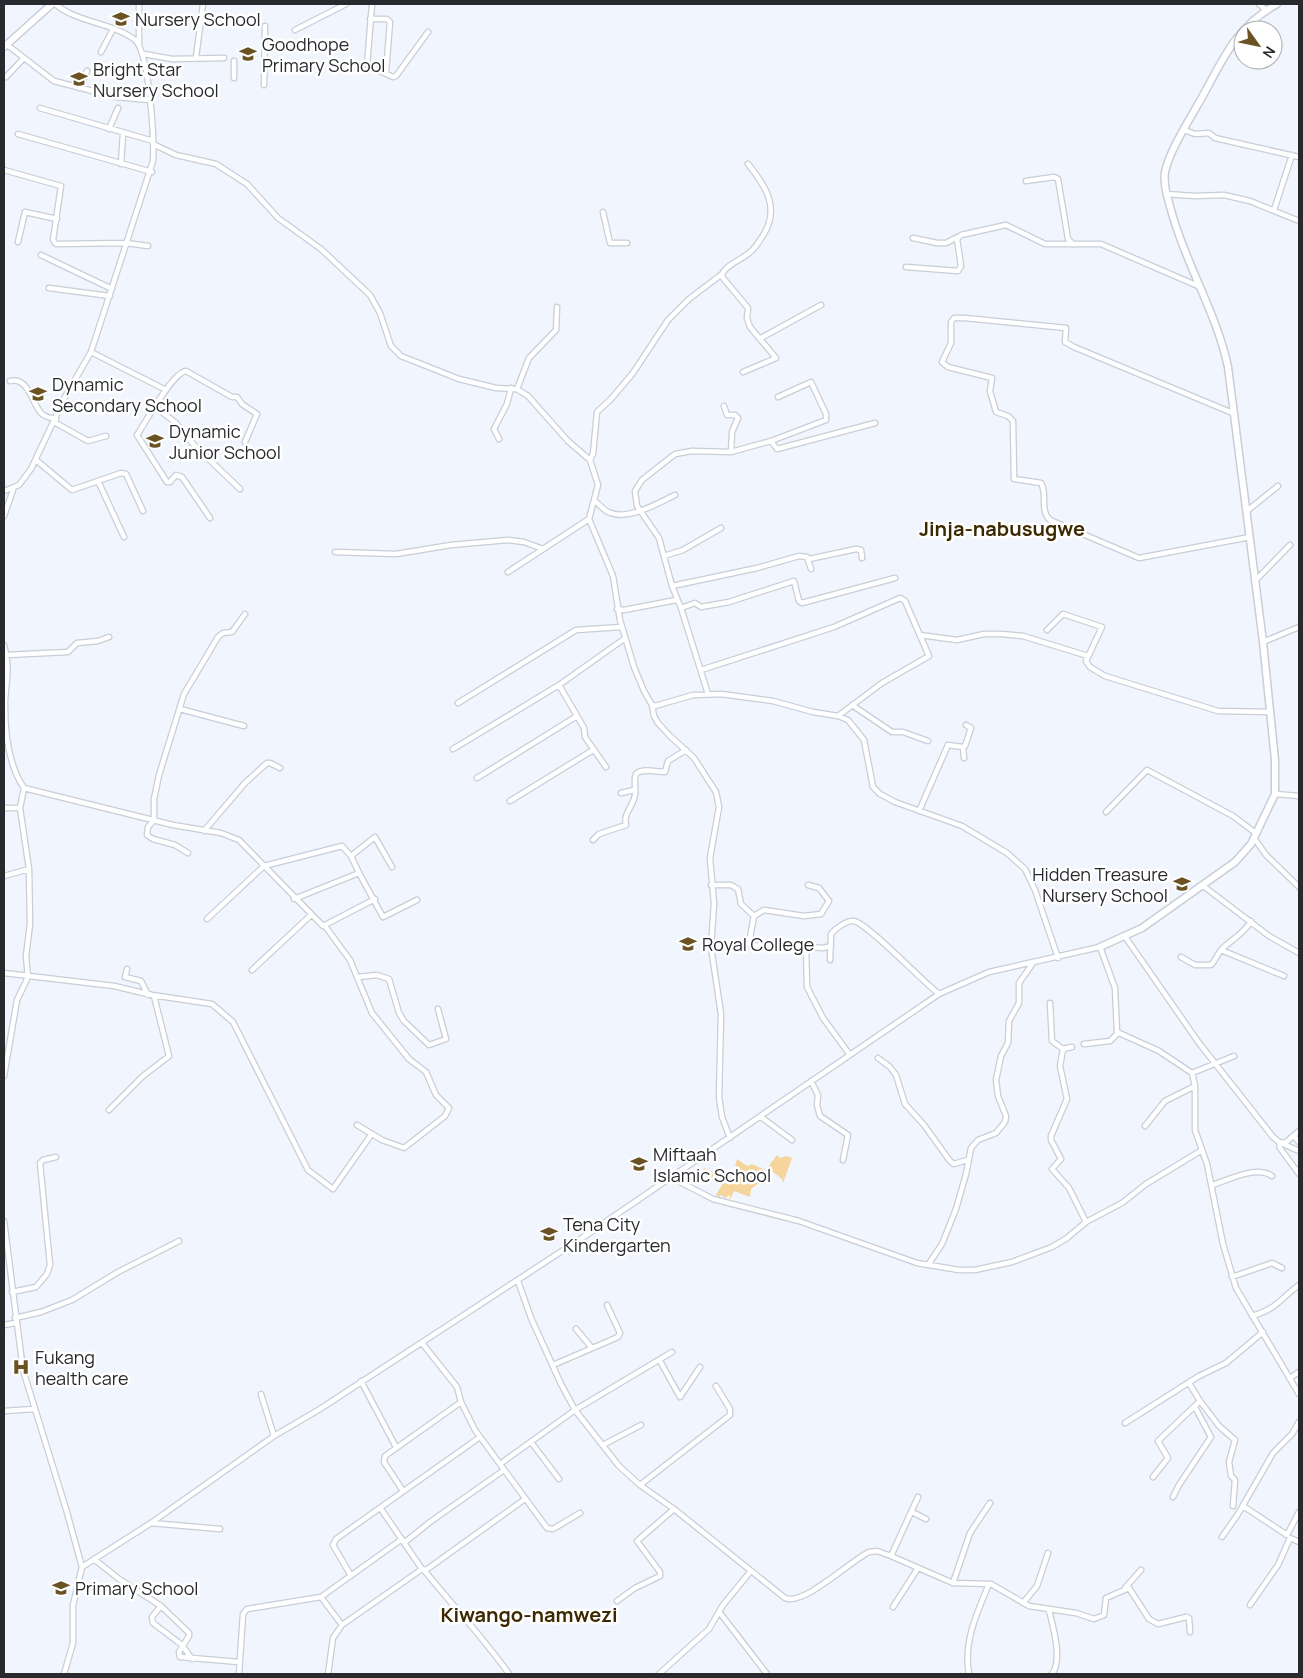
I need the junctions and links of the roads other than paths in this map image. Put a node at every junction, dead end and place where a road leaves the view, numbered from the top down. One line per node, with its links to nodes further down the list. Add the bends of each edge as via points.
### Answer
1 (53, 4): 11 (street, via 72,16); 15 (street)
2 (139, 4): 14 (street)
3 (203, 4): 18 (street)
4 (346, 4): 12 (street)
5 (372, 4): 9 (street)
6 (1259, 4): 8 (street)
7 (1277, 4): 8 (street)
8 (1266, 10): 32 (street, via 1238,35)
9 (370, 19): 23 (street, via 366,62); 23 (street, via 390,22)
10 (265, 26): 26 (street)
11 (113, 29): 14 (street); 16 (street)
12 (296, 30)
13 (428, 32): 23 (street, via 396,76)
14 (139, 44): 17 (street)
15 (5, 45): 20 (street)
16 (101, 52)
17 (144, 54): 18 (street, via 172,60); 28 (street)
18 (196, 57): 19 (street)
19 (224, 58)
20 (23, 59): 24 (street); 27 (street, via 54,81)
21 (234, 60): 25 (street)
22 (87, 71): 27 (street)
23 (386, 72)
24 (6, 77)
25 (234, 78)
26 (264, 85)
27 (79, 88): 28 (street, via 116,97)
28 (150, 100): 35 (street)
29 (40, 108): 31 (street)
30 (118, 108): 31 (street)
31 (109, 129): 34 (street)
32 (1184, 130): 36 (street); 43 (street, via 1165,172)
33 (18, 134): 38 (street)
34 (122, 134): 35 (street); 38 (street)
35 (154, 143): 41 (street); 68 (street, via 176,155 216,164 247,184 278,218 321,249 370,295 391,346 401,356 451,376 496,388)
36 (1292, 155): 37 (street); 44 (street)
37 (1299, 157)
38 (121, 164): 41 (street)
39 (748, 164): 57 (street, via 769,194 769,224 754,248 724,269)
40 (4, 170): 46 (street, via 59,184)
41 (152, 172): 51 (street)
42 (1026, 181): 53 (street, via 1058,179 1068,239)
43 (1166, 194): 44 (street, via 1224,195); 58 (street)
44 (1274, 210): 47 (street)
45 (603, 212): 52 (street, via 610,242)
46 (57, 219): 50 (street, via 25,212); 51 (street, via 54,240 59,245)
47 (1299, 221)
48 (958, 237): 49 (street, via 946,243); 53 (street, via 1006,225 1045,244); 56 (street, via 961,266 958,271)
49 (913, 238)
50 (18, 242)
51 (126, 243): 54 (street); 60 (street)
52 (627, 243)
53 (1073, 244): 58 (street, via 1102,244)
54 (148, 246)
55 (41, 255): 60 (street)
56 (906, 267)
57 (722, 274): 64 (street, via 747,305 750,327); 82 (street, via 668,320 633,373 597,412)
58 (1198, 286): 73 (street, via 1224,348)
59 (49, 288): 61 (street)
60 (112, 289): 61 (street)
61 (110, 296): 65 (street)
62 (820, 305): 64 (street)
63 (557, 307): 68 (street, via 554,333 529,358)
64 (761, 338): 66 (street, via 775,360)
65 (91, 352): 69 (street); 74 (street)
66 (743, 372)
67 (10, 381): 74 (street, via 22,383 42,414)
68 (514, 388): 77 (street, via 494,429); 82 (street, via 528,396 568,441)
69 (166, 390): 72 (street); 79 (street, via 177,376 186,371 232,398 237,397 257,415)
70 (778, 397): 78 (street, via 811,382 826,420)
71 (724, 406): 80 (street, via 727,415 738,418 732,432)
72 (155, 407): 87 (street, via 175,422); 94 (street, via 137,435 167,482 176,474 182,477)
73 (1235, 414): 92 (street); 98 (street, via 1074,347 1065,340 1066,328 970,318 954,318 951,322 951,343 942,362 948,367 992,378 990,391 996,412 1013,421 1014,480 1044,486 1044,507 1050,520 1139,558)
74 (55, 421): 76 (street, via 88,441); 81 (street)
75 (875, 423): 78 (street, via 777,449)
76 (106, 436)
77 (498, 439)
78 (771, 441): 80 (street)
79 (245, 442)
80 (731, 452): 90 (street, via 675,454 638,485 635,494)
81 (36, 460): 83 (street, via 72,490); 85 (street, via 24,480)
82 (590, 460): 89 (street, via 597,480)
83 (98, 482): 91 (street, via 126,474); 97 (street)
84 (1278, 486): 92 (street)
85 (14, 487): 86 (street); 93 (street)
86 (4, 490)
87 (240, 490)
88 (675, 495): 90 (street)
89 (595, 501): 90 (street, via 610,513 620,515); 95 (street)
90 (640, 509): 102 (street, via 659,538)
91 (143, 511)
92 (1247, 511): 98 (street)
93 (4, 516)
94 (210, 518)
95 (589, 518): 100 (street); 112 (street, via 613,576)
96 (721, 528): 102 (street, via 683,550)
97 (124, 537)
98 (1250, 537): 108 (street)
99 (1290, 545): 108 (street)
100 (543, 549): 101 (street, via 508,540 396,554); 106 (street)
101 (335, 552)
102 (664, 556): 109 (street)
103 (809, 558): 104 (street, via 856,549 861,550); 105 (street); 109 (street, via 799,556)
104 (862, 558)
105 (810, 569)
106 (508, 572)
107 (895, 578): 111 (street, via 802,603 798,602 794,581 729,602 701,607 695,603)
108 (1255, 581): 120 (street)
109 (672, 586): 110 (street)
110 (676, 600): 111 (street); 112 (street)
111 (681, 608): 124 (street)
112 (617, 609): 114 (street)
113 (245, 614): 130 (street, via 232,632 218,636 184,694)
114 (621, 627): 119 (street); 127 (street, via 576,630)
115 (1299, 627): 120 (street)
116 (1047, 630): 123 (street, via 1063,614 1102,627)
117 (920, 635): 123 (street, via 957,640 984,634 1023,636); 124 (street, via 900,598 834,627); 128 (street, via 929,656)
118 (109, 637): 122 (street, via 77,643 68,652)
119 (624, 639): 125 (street); 129 (street)
120 (1263, 642): 131 (street)
121 (4, 645): 122 (street)
122 (6, 655): 145 (street, via 9,666 5,707 7,732 14,775)
123 (1088, 656): 131 (street, via 1086,661 1090,667 1105,676 1203,707 1224,712)
124 (701, 670): 126 (street)
125 (559, 686): 132 (street); 138 (street)
126 (708, 694): 129 (street); 133 (street, via 744,696)
127 (458, 703)
128 (852, 704): 133 (street); 136 (street, via 892,732 903,732)
129 (652, 705): 140 (street, via 658,723)
130 (180, 709): 135 (street); 155 (street, via 159,775)
131 (1269, 712): 148 (street)
132 (577, 716): 139 (street); 144 (street)
133 (838, 716): 153 (street, via 854,726 864,740 873,787 896,802)
134 (966, 725): 137 (street, via 971,728 971,733)
135 (244, 726)
136 (928, 741)
137 (963, 747): 141 (street); 153 (street, via 948,745)
138 (454, 749)
139 (593, 750): 142 (street); 150 (street)
140 (686, 750): 146 (street, via 668,761 665,772 638,773); 166 (street, via 709,778 719,807 710,858)
141 (964, 758)
142 (606, 767)
143 (280, 768): 156 (street, via 267,764 245,783)
144 (477, 778)
145 (24, 788): 152 (street); 155 (street)
146 (634, 790): 147 (street); 158 (street, via 626,813 626,825 600,834)
147 (621, 793)
148 (1275, 794): 149 (street); 157 (street)
149 (1299, 796)
150 (510, 801)
151 (4, 808): 152 (street)
152 (20, 808): 163 (street)
153 (919, 811): 185 (street, via 962,826 1008,853 1025,869)
154 (1106, 812): 157 (street, via 1147,770 1233,816)
155 (154, 820): 156 (street); 159 (street, via 148,827 148,836)
156 (204, 831): 161 (street, via 239,840)
157 (1256, 836): 168 (street, via 1235,862); 169 (street, via 1266,855)
158 (594, 840)
159 (188, 853)
160 (351, 856): 161 (street, via 342,846); 162 (street, via 375,837); 164 (street)
161 (264, 866): 170 (street); 175 (street)
162 (392, 866)
163 (29, 869): 165 (street); 192 (street)
164 (359, 874): 170 (street); 171 (street)
165 (4, 876)
166 (711, 885): 174 (street, via 738,889 741,904); 217 (street, via 714,904 711,946 722,1026 719,1097)
167 (808, 885): 174 (street, via 819,888 829,901 821,914 804,916 764,910)
168 (1202, 885): 176 (street); 178 (street)
169 (1299, 887)
170 (294, 899): 173 (street)
171 (375, 899): 172 (street, via 384,918); 177 (street)
172 (417, 900)
173 (310, 915): 177 (street); 189 (street)
174 (754, 916): 181 (street, via 749,938 752,946 770,944)
175 (208, 919)
176 (1251, 922): 182 (street, via 1243,933); 183 (street)
177 (325, 926): 193 (street, via 350,960)
178 (1126, 938): 180 (street); 205 (street)
179 (831, 946): 181 (street); 186 (street); 194 (street, via 834,931 851,921 862,923)
180 (1100, 947): 185 (street); 198 (street, via 1115,988)
181 (806, 948): 202 (street, via 807,987 823,1018)
182 (1221, 950): 184 (street, via 1218,958 1207,967); 191 (street)
183 (1299, 953)
184 (1181, 957)
185 (1058, 958): 187 (street)
186 (830, 960)
187 (1034, 963): 194 (street, via 989,972); 225 (street, via 1019,983 1019,1003 1009,1021 1008,1043 1001,1056 996,1080 1005,1122 994,1134 975,1142)
188 (127, 969): 195 (street, via 125,977 141,981)
189 (252, 970)
190 (4, 973): 192 (street)
191 (1284, 976)
192 (28, 977): 195 (street, via 114,986); 207 (street, via 17,1000)
193 (358, 977): 197 (street, via 377,975 389,979 399,1013 429,1045 446,1039); 215 (street, via 372,1013 409,1059 426,1072 436,1095 449,1108 445,1116 404,1148)
194 (939, 994): 202 (street)
195 (151, 995): 210 (street, via 169,1056 143,1076); 215 (street, via 212,1004 231,1019 300,1157 308,1170 330,1188 336,1188)
196 (1050, 1003): 201 (street, via 1052,1041)
197 (438, 1009)
198 (1118, 1034): 199 (street, via 1110,1041); 206 (street, via 1159,1051)
199 (1084, 1044)
200 (1072, 1047): 201 (street)
201 (1062, 1049): 231 (street, via 1060,1066 1067,1099 1051,1136 1061,1159 1052,1169 1069,1188)
202 (850, 1055): 208 (street)
203 (1234, 1056): 205 (street)
204 (878, 1058): 225 (street, via 896,1075 905,1104 950,1161 954,1164)
205 (1216, 1063): 206 (street); 219 (street)
206 (1192, 1073): 209 (street)
207 (4, 1076)
208 (811, 1081): 211 (street); 224 (street, via 818,1095 820,1116 848,1135)
209 (1194, 1086): 213 (street, via 1165,1101); 221 (street, via 1193,1117)
210 (109, 1110)
211 (761, 1117): 217 (street); 218 (street)
212 (357, 1125): 215 (street)
213 (1145, 1126)
214 (1299, 1131): 216 (street)
215 (371, 1135)
216 (1294, 1136): 219 (street, via 1285,1143); 220 (street)
217 (730, 1138): 228 (street)
218 (792, 1140)
219 (1279, 1142): 222 (street); 226 (street)
220 (1299, 1142)
221 (1202, 1150): 229 (street); 231 (street, via 1146,1184 1122,1203)
222 (1299, 1151)
223 (56, 1157): 238 (street, via 40,1163 49,1269 36,1287)
224 (843, 1160)
225 (967, 1160): 233 (street, via 956,1209 939,1249)
226 (1299, 1174)
227 (1272, 1176): 229 (street, via 1263,1171 1255,1172)
228 (670, 1177): 233 (street, via 713,1199 799,1221); 236 (street)
229 (1212, 1185): 235 (street)
230 (4, 1221): 238 (street)
231 (1086, 1222): 233 (street, via 1060,1242 1012,1262 975,1270)
232 (179, 1241): 241 (street, via 72,1300)
233 (928, 1265)
234 (1282, 1268): 235 (street, via 1272,1263)
235 (1232, 1277): 240 (street)
236 (518, 1281): 245 (street); 249 (street, via 531,1318)
237 (1299, 1285): 240 (street, via 1283,1301)
238 (12, 1292): 241 (street)
239 (607, 1305): 246 (street, via 620,1335)
240 (1252, 1316): 244 (street)
241 (15, 1320): 242 (street); 261 (street, via 23,1370)
242 (4, 1325)
243 (576, 1329): 246 (street)
244 (1262, 1332): 252 (street); 254 (street, via 1226,1363)
245 (422, 1343): 253 (street); 259 (street, via 458,1387)
246 (592, 1348): 249 (street)
247 (672, 1352): 248 (street)
248 (660, 1361): 250 (street, via 680,1397); 262 (street)
249 (554, 1365): 262 (street)
250 (700, 1367)
251 (1299, 1372): 252 (street)
252 (1290, 1378): 257 (street)
253 (361, 1381): 267 (street, via 320,1410); 271 (street)
254 (1189, 1383): 258 (street); 265 (street)
255 (716, 1386): 276 (street, via 730,1414)
256 (261, 1394): 267 (street)
257 (1299, 1394)
258 (1200, 1401): 260 (street); 282 (street, via 1219,1426 1235,1440 1229,1462 1236,1485)
259 (461, 1402): 268 (street); 271 (street)
260 (1195, 1408): 274 (street, via 1158,1441 1168,1458); 279 (street, via 1211,1437)
261 (35, 1409): 263 (street); 298 (street)
262 (575, 1410): 269 (street); 270 (street)
263 (4, 1411)
264 (1299, 1422): 283 (street, via 1292,1434 1272,1453)
265 (1125, 1423)
266 (640, 1425): 270 (street)
267 (274, 1436): 290 (street)
268 (480, 1438): 272 (street); 277 (street)
269 (531, 1442): 272 (street); 275 (street)
270 (603, 1445): 276 (street, via 625,1473)
271 (396, 1447): 277 (street, via 383,1460)
272 (500, 1464): 273 (street)
273 (504, 1470): 280 (street); 293 (street)
274 (1153, 1477)
275 (559, 1479)
276 (640, 1485): 285 (street)
277 (403, 1491): 284 (street)
278 (918, 1497): 286 (street)
279 (1173, 1497)
280 (525, 1498): 288 (street, via 549,1529); 300 (street)
281 (990, 1503): 304 (street, via 970,1534)
282 (1233, 1506)
283 (1243, 1506): 287 (street, via 1287,1536); 292 (street)
284 (381, 1509): 293 (street); 303 (street, via 334,1542 335,1550)
285 (674, 1509): 302 (street); 308 (street, via 637,1541 660,1576 635,1588)
286 (912, 1512): 289 (street); 296 (street)
287 (1299, 1512)
288 (580, 1513)
289 (926, 1518)
290 (151, 1523): 291 (street); 297 (street)
291 (220, 1529)
292 (1222, 1537)
293 (403, 1541): 300 (street); 303 (street)
294 (1299, 1542): 310 (street, via 1290,1538 1278,1565)
295 (1048, 1554): 309 (street, via 1037,1586)
296 (891, 1556): 299 (street); 302 (street, via 869,1552 828,1581 792,1600)
297 (94, 1559): 298 (street); 311 (street)
298 (82, 1567): 320 (street, via 75,1590 73,1643)
299 (918, 1568): 304 (street); 312 (street)
300 (423, 1569): 315 (street); 323 (street, via 473,1626)
301 (1141, 1570): 306 (street)
302 (750, 1572): 314 (street)
303 (350, 1574): 307 (street)
304 (953, 1583): 305 (street)
305 (989, 1584): 309 (street); 326 (street, via 967,1649)
306 (1125, 1588): 313 (street, via 1104,1600 1104,1614 1098,1619 1076,1612); 316 (street, via 1139,1600 1149,1619 1158,1624 1186,1617)
307 (321, 1597): 315 (street); 319 (street, via 247,1609 243,1614)
308 (617, 1602)
309 (1023, 1603): 313 (street)
310 (1250, 1605)
311 (162, 1606): 317 (street, via 190,1634); 317 (street, via 151,1621)
312 (892, 1607)
313 (1049, 1610): 327 (street, via 1056,1651 1056,1668)
314 (720, 1612): 324 (street, via 700,1639); 325 (street)
315 (342, 1625): 322 (street, via 333,1638)
316 (1190, 1632)
317 (182, 1645): 318 (street); 318 (street, via 179,1655)
318 (192, 1659): 319 (street)
319 (239, 1662): 321 (street)
320 (64, 1674)
321 (239, 1674)
322 (328, 1674)
323 (509, 1674)
324 (659, 1674)
325 (766, 1674)
326 (969, 1674)
327 (1052, 1674)

